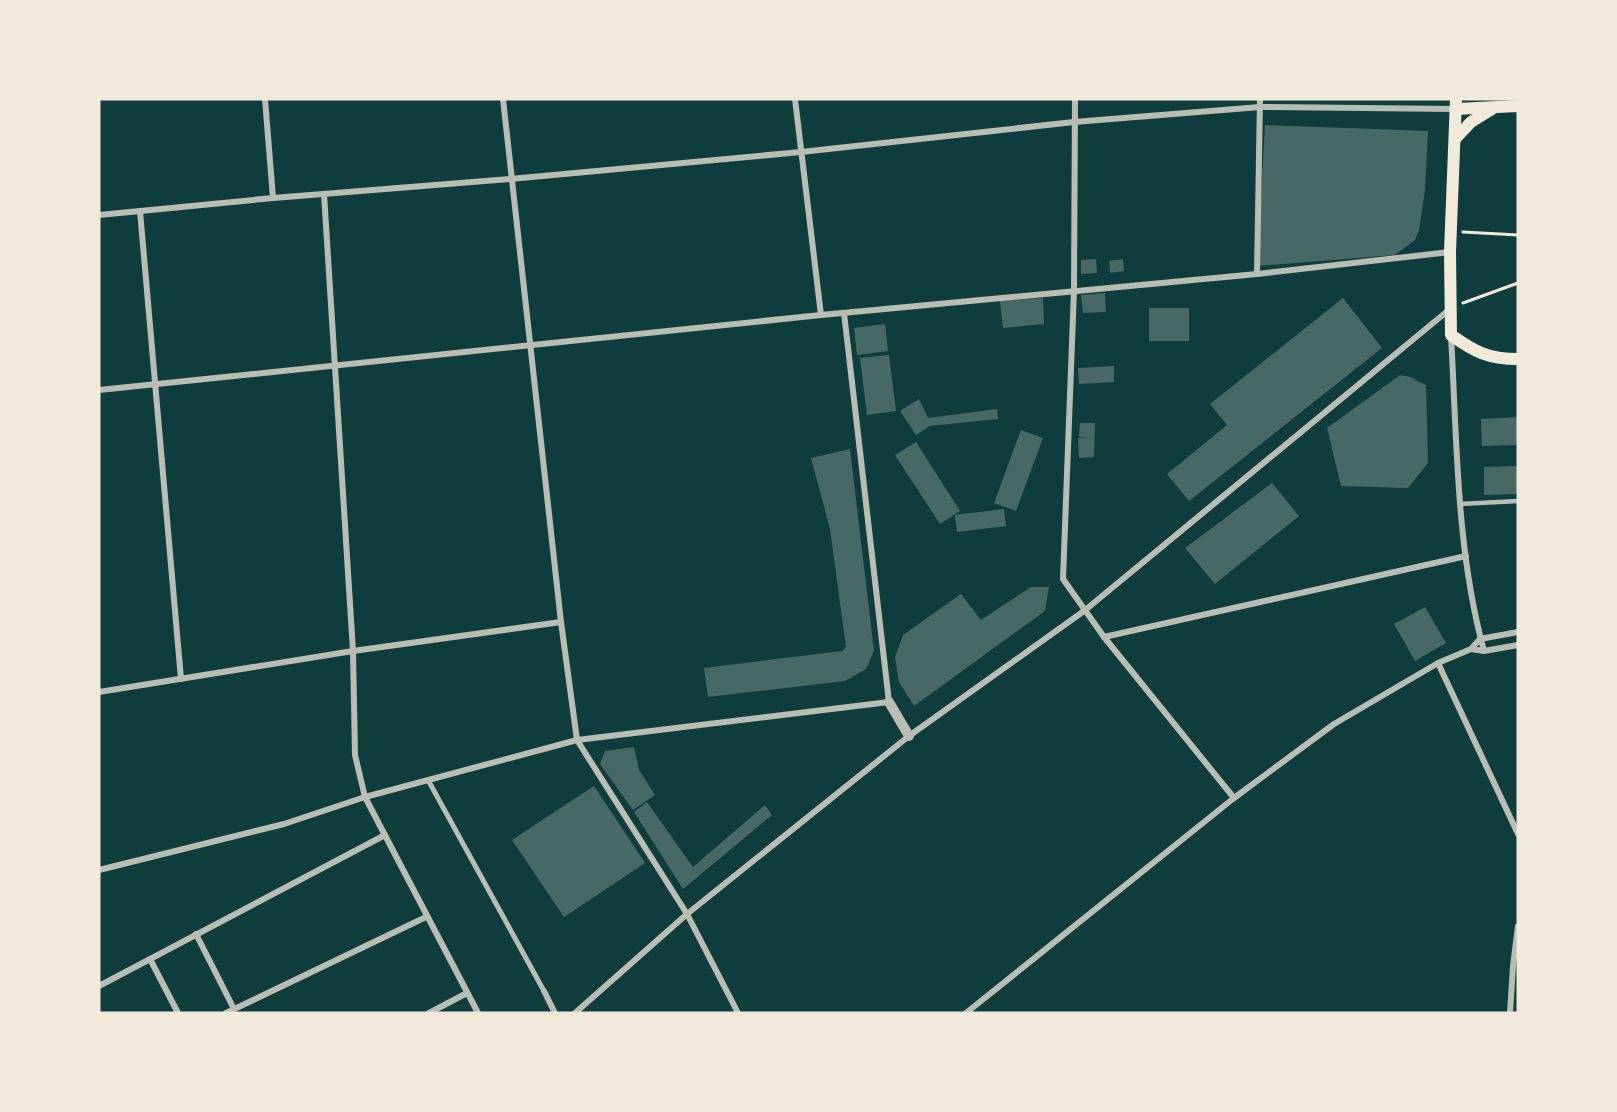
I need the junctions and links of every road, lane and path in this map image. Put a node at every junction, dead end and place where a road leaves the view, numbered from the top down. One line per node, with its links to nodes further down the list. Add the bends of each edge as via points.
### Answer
1 (265, 99): 16 (street)
2 (503, 99): 14 (street)
3 (795, 99): 13 (street)
4 (1075, 99): 11 (street)
5 (1260, 99): 9 (street)
6 (1477, 99): 10 (main road)
7 (1456, 104): 9 (street); 10 (main road); 12 (main road)
8 (1518, 106): 10 (main road)
9 (1260, 107): 11 (street); 22 (street)
10 (1496, 107): 12 (main road, via 1471,122)
11 (1074, 122): 13 (street); 24 (street)
12 (1455, 140): 19 (main road)
13 (801, 152): 14 (street); 27 (street)
14 (510, 179): 15 (street); 29 (street)
15 (324, 194): 16 (street); 31 (street)
16 (273, 198): 17 (street)
17 (140, 211): 18 (street); 32 (street)
18 (99, 215)
19 (1451, 232): 20 (path); 21 (main road)
20 (1518, 235)
21 (1450, 252): 22 (street); 25 (main road)
22 (1257, 274): 24 (street)
23 (1518, 283): 25 (path)
24 (1074, 290): 26 (street); 37 (street, via 1063,579)
25 (1450, 308): 28 (main road); 37 (street)
26 (844, 313): 27 (street); 49 (street)
27 (821, 315): 29 (street)
28 (1451, 335): 30 (main road, via 1475,352); 35 (street)
29 (530, 346): 31 (street); 38 (street)
30 (1518, 359)
31 (334, 367): 32 (street); 44 (street)
32 (155, 385): 33 (street); 47 (street)
33 (99, 390)
34 (1518, 501): 35 (lane)
35 (1460, 504): 36 (street)
36 (1466, 556): 40 (street); 41 (street)
37 (1084, 611): 40 (street); 50 (street)
38 (561, 622): 44 (street); 51 (street)
39 (1518, 632): 41 (street)
40 (1104, 637): 54 (street)
41 (1480, 639): 43 (street); 45 (street)
42 (1518, 645): 45 (street)
43 (1471, 648): 45 (street); 46 (street)
44 (353, 651): 47 (street); 53 (street, via 355,755)
45 (1484, 651)
46 (1438, 663): 54 (street, via 1334,724); 55 (street)
47 (181, 679): 48 (street)
48 (99, 692)
49 (889, 702): 50 (street); 51 (street)
50 (909, 736): 58 (street)
51 (577, 740): 52 (street); 58 (street)
52 (428, 780): 53 (street); 64 (street)
53 (365, 797): 56 (street); 57 (street, via 284,824)
54 (1234, 798): 74 (street)
55 (1518, 834)
56 (385, 836): 59 (street); 61 (street)
57 (99, 870)
58 (687, 914): 72 (street); 73 (street)
59 (426, 917): 65 (street); 66 (street)
60 (1518, 926): 75 (street)
61 (196, 934): 62 (street); 66 (street)
62 (150, 959): 63 (street); 67 (street)
63 (99, 986)
64 (544, 991): 71 (street)
65 (467, 993): 69 (street); 70 (street)
66 (234, 1009): 68 (street)
67 (178, 1013)
68 (226, 1013)
69 (429, 1013)
70 (478, 1013)
71 (555, 1013)
72 (575, 1013)
73 (738, 1013)
74 (966, 1013)
75 (1510, 1013)

